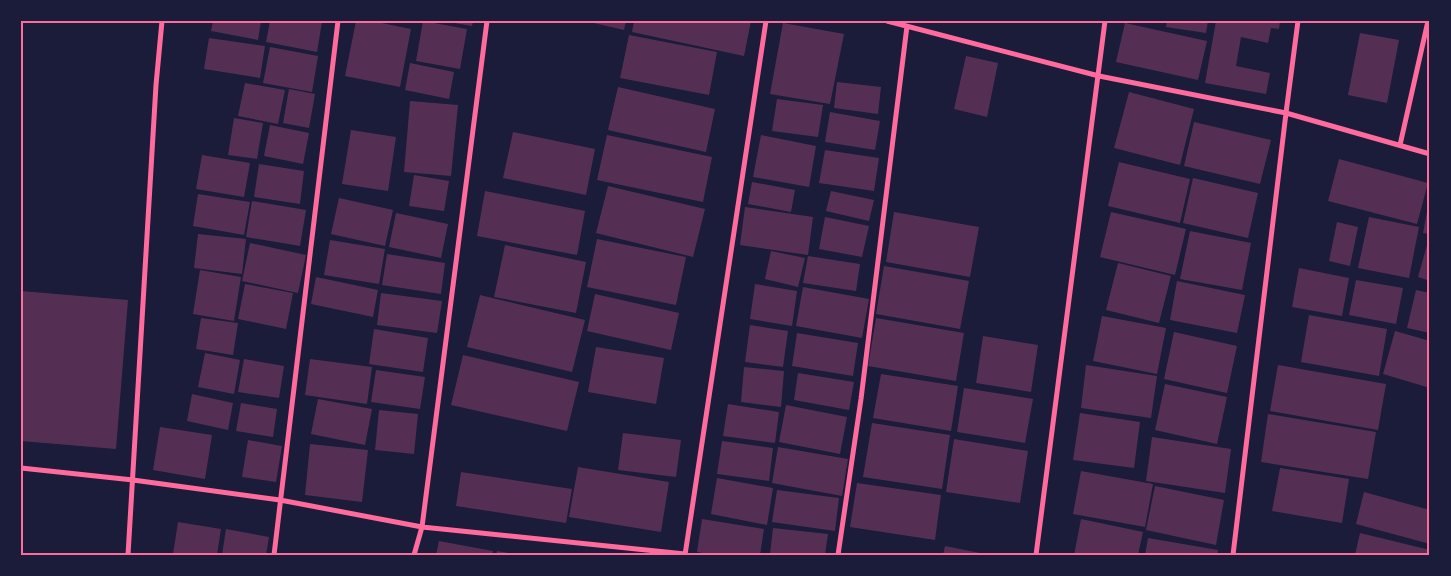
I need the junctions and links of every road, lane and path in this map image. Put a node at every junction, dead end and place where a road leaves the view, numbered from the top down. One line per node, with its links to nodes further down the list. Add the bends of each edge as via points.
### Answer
1 (162, 21): 15 (street)
2 (338, 21): 16 (street)
3 (487, 21): 17 (street)
4 (766, 21): 21 (street)
5 (887, 21): 9 (street)
6 (1105, 21): 10 (street)
7 (1298, 21): 11 (street)
8 (1428, 21): 12 (street)
9 (907, 26): 10 (street); 22 (street, via 861,399)
10 (1099, 76): 11 (street); 23 (street)
11 (1286, 113): 12 (street); 24 (street)
12 (1400, 145): 13 (street)
13 (1430, 154)
14 (21, 468): 15 (street)
15 (133, 480): 16 (street); 18 (street)
16 (280, 500): 17 (street); 19 (street)
17 (422, 527): 20 (street); 21 (street)
18 (128, 555)
19 (274, 555)
20 (414, 555)
21 (685, 555)
22 (838, 555)
23 (1036, 555)
24 (1233, 555)

